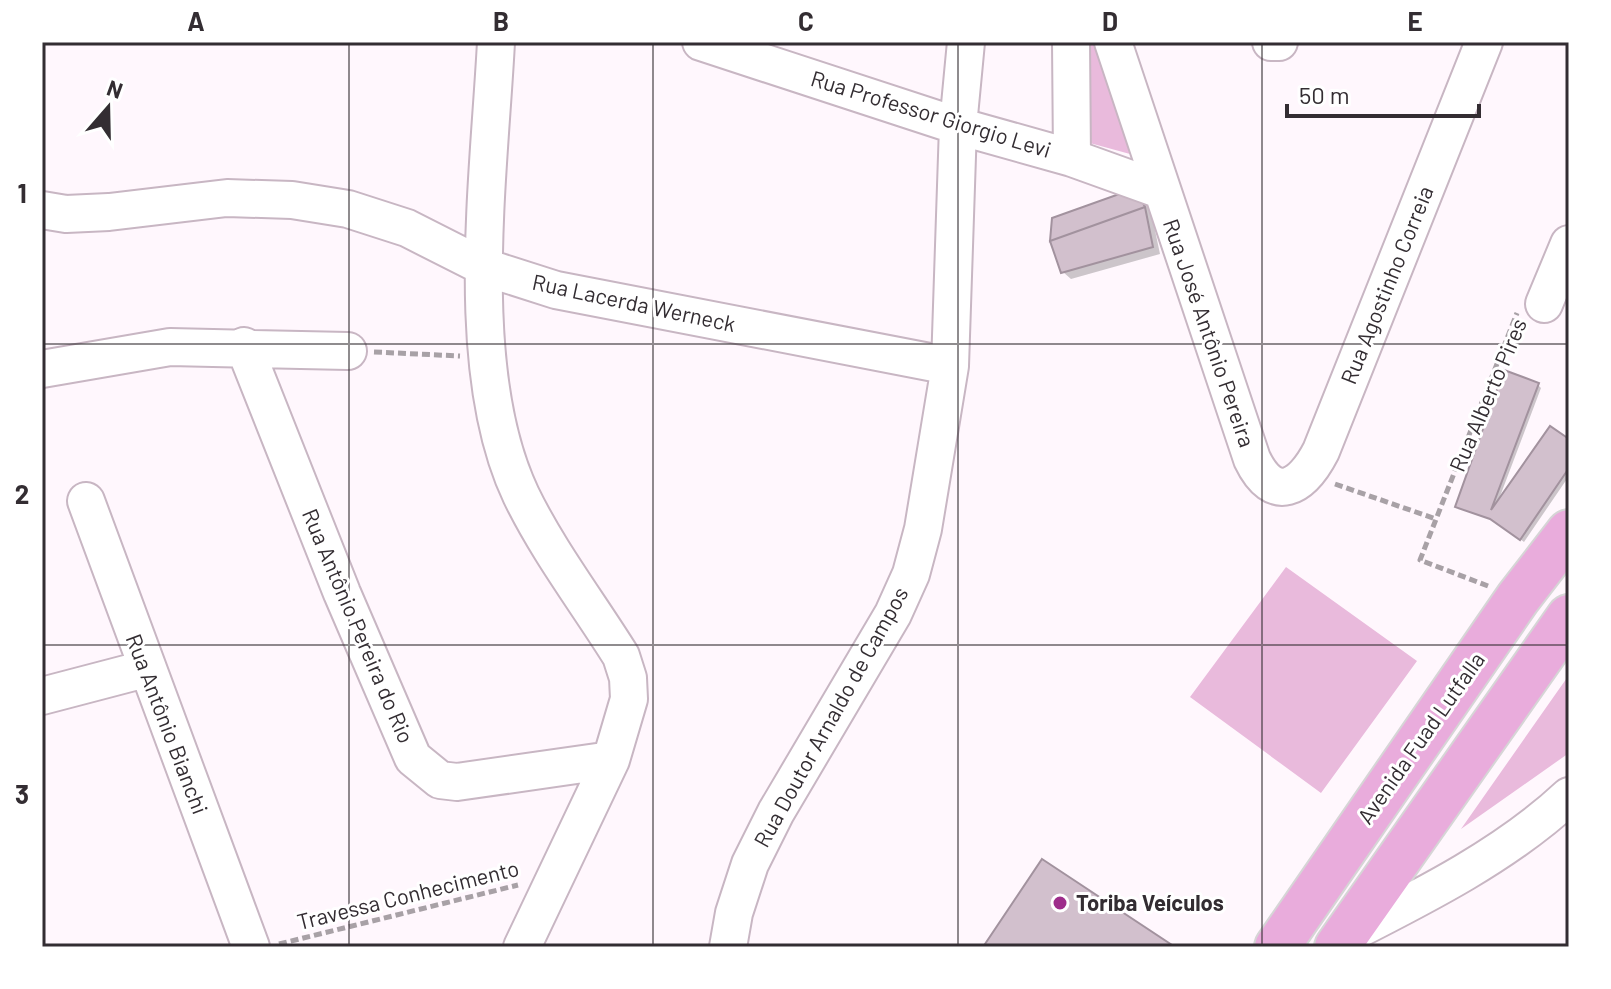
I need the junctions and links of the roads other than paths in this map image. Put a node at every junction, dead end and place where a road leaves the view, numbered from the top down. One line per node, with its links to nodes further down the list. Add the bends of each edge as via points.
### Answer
1 (496, 42): 15 (street)
2 (701, 42): 9 (street, Rua Professor Giorgio Levi)
3 (966, 42): 10 (street, Rua Doutor Arnaldo de Campos)
4 (1071, 42): 11 (street)
5 (1113, 42): 12 (street, Rua José Antônio Pereira)
6 (1271, 42): 7 (street)
7 (1279, 42)
8 (1484, 42): 21 (street, Rua Agostinho Correia, via 1309,475 1284,486)
9 (752, 50): 10 (street, Rua Professor Giorgio Levi)
10 (958, 126): 11 (street, Rua Professor Giorgio Levi); 19 (street, Rua Doutor Arnaldo de Campos)
11 (1072, 158): 12 (street, Rua Professor Giorgio Levi)
12 (1161, 190): 21 (street, Rua José Antônio Pereira)
13 (42, 210): 15 (street, Rua Lacerda Werneck, via 66,214 227,198 292,200 348,209 407,228)
14 (1569, 244): 16 (street, Rua Alberto Pires)
15 (484, 267): 19 (street, Rua Lacerda Werneck, via 556,290); 27 (street, via 499,426 521,493 621,656 628,678 629,699)
16 (1544, 304)
17 (244, 346): 18 (street); 20 (street, via 170,347); 27 (street, Rua Antônio Pereira do Rio, via 413,758 440,780 457,782)
18 (348, 351)
19 (950, 366): 29 (street, Rua Doutor Arnaldo de Campos, via 911,574 750,864)
20 (42, 369)
21 (1259, 474)
22 (86, 501): 25 (street, Rua Antônio Bianchi)
23 (1569, 532): 33 (main road, Avenida Fuad Lutfalla)
24 (1569, 617): 30 (main road)
25 (145, 669): 26 (street); 31 (street, Rua Antônio Bianchi)
26 (42, 696)
27 (611, 760): 32 (street)
28 (1562, 813): 30 (street)
29 (731, 930)
30 (1341, 942)
31 (251, 947)
32 (522, 947)
33 (1277, 947)

